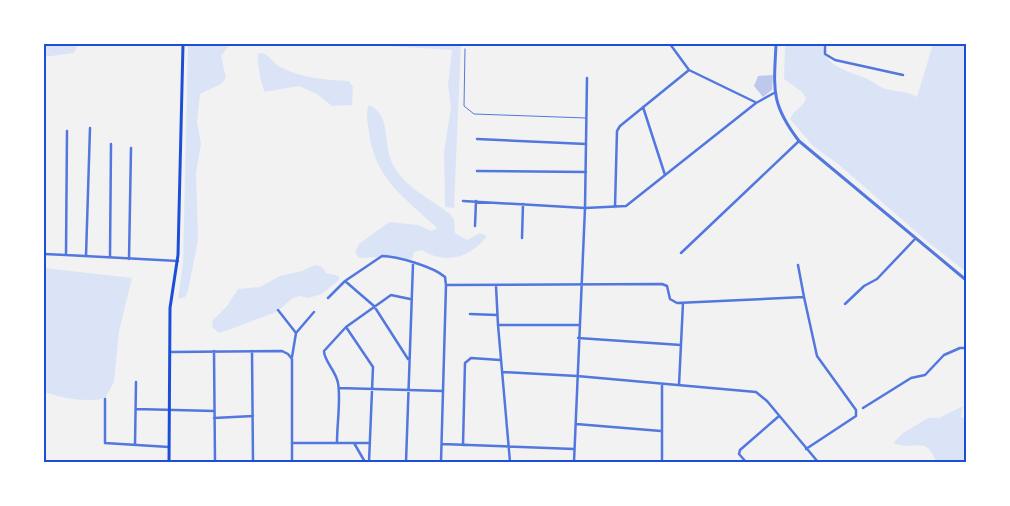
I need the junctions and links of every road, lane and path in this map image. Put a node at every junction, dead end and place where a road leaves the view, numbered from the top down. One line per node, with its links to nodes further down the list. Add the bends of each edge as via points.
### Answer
1 (183, 44): 37 (main road)
2 (670, 44): 6 (street)
3 (776, 44): 9 (street)
4 (825, 44): 7 (street, via 825,54 835,60)
5 (465, 49): 12 (lane, via 464,106 474,114)
6 (689, 70): 10 (street); 11 (street)
7 (903, 75)
8 (587, 78): 12 (street)
9 (774, 93): 10 (street); 16 (street, via 783,120)
10 (756, 103): 22 (street)
11 (644, 107): 22 (street); 26 (street, via 617,131)
12 (587, 118): 18 (street)
13 (90, 128): 34 (street)
14 (67, 131): 33 (street)
15 (477, 139): 18 (street)
16 (798, 141): 30 (street); 31 (street)
17 (110, 144): 35 (street)
18 (586, 144): 21 (street)
19 (131, 148): 36 (street)
20 (476, 171): 21 (street)
21 (586, 172): 27 (street)
22 (665, 176): 26 (street, via 626,206)
23 (463, 201): 24 (street)
24 (476, 201): 25 (street); 28 (street)
25 (523, 204): 27 (street); 29 (street)
26 (615, 207): 27 (street)
27 (585, 208): 42 (street)
28 (475, 226)
29 (522, 238)
30 (915, 239): 40 (street); 49 (street, via 877,279)
31 (681, 253)
32 (44, 254): 33 (street)
33 (66, 255): 34 (street)
34 (86, 256): 35 (street)
35 (110, 258): 36 (street)
36 (129, 258): 37 (street)
37 (178, 261): 64 (main road, via 170,308)
38 (413, 264): 41 (street, via 387,256 378,257); 43 (street, via 442,275); 47 (street)
39 (798, 265): 45 (street)
40 (966, 280)
41 (345, 281): 46 (street); 50 (street)
42 (581, 284): 44 (street); 48 (street, via 662,284 667,286 670,299); 55 (street)
43 (446, 285): 44 (street); 76 (street)
44 (496, 286): 54 (street)
45 (804, 296): 48 (street); 96 (street, via 817,356 856,412 856,416)
46 (328, 298)
47 (410, 299): 50 (street, via 391,295); 66 (street)
48 (683, 303): 60 (street)
49 (845, 304)
50 (374, 306): 57 (street); 66 (street)
51 (278, 310): 58 (street)
52 (314, 312): 58 (street)
53 (470, 314): 54 (street)
54 (497, 315): 56 (street)
55 (578, 325): 56 (street); 59 (street)
56 (498, 326): 67 (street)
57 (346, 327): 73 (street, via 324,351); 74 (street, via 373,366)
58 (296, 333): 65 (street)
59 (578, 338): 60 (street); 69 (street)
60 (681, 345): 72 (street)
61 (966, 348): 79 (street, via 944,355 925,375 911,378)
62 (214, 351): 63 (street); 64 (street); 81 (street)
63 (252, 351): 65 (street, via 282,351); 82 (street)
64 (169, 352): 80 (main road)
65 (292, 359): 88 (street)
66 (409, 360): 75 (street)
67 (500, 360): 68 (street); 93 (street, via 471,358 465,363)
68 (502, 372): 69 (street); 94 (street)
69 (577, 376): 71 (street); 85 (street)
70 (136, 382): 78 (street)
71 (662, 384): 72 (street); 86 (street)
72 (678, 385): 83 (street, via 756,392)
73 (339, 388): 74 (street); 87 (street)
74 (373, 390): 75 (street); 90 (street)
75 (408, 391): 76 (street); 104 (street)
76 (443, 391): 91 (street)
77 (106, 399): 92 (street, via 105,443)
78 (136, 408): 80 (street); 92 (street)
79 (863, 408)
80 (168, 410): 81 (street); 95 (main road)
81 (214, 411): 84 (street)
82 (254, 416): 84 (street); 100 (street)
83 (779, 416): 96 (street); 109 (street, via 740,450 739,454)
84 (214, 418): 99 (street)
85 (576, 424): 86 (street); 97 (street)
86 (660, 431): 108 (street)
87 (337, 442): 88 (street); 89 (street)
88 (292, 443): 101 (street)
89 (354, 443): 90 (street); 102 (street)
90 (370, 443): 103 (street)
91 (442, 444): 93 (street); 105 (street)
92 (135, 445): 95 (street)
93 (463, 445): 94 (street)
94 (508, 445): 97 (street); 106 (street)
95 (169, 446): 98 (main road)
96 (806, 448): 110 (street)
97 (574, 449): 107 (street)
98 (169, 462)
99 (214, 462)
100 (254, 462)
101 (292, 462)
102 (365, 462)
103 (369, 462)
104 (406, 462)
105 (441, 462)
106 (510, 462)
107 (574, 462)
108 (662, 462)
109 (746, 462)
110 (818, 462)

